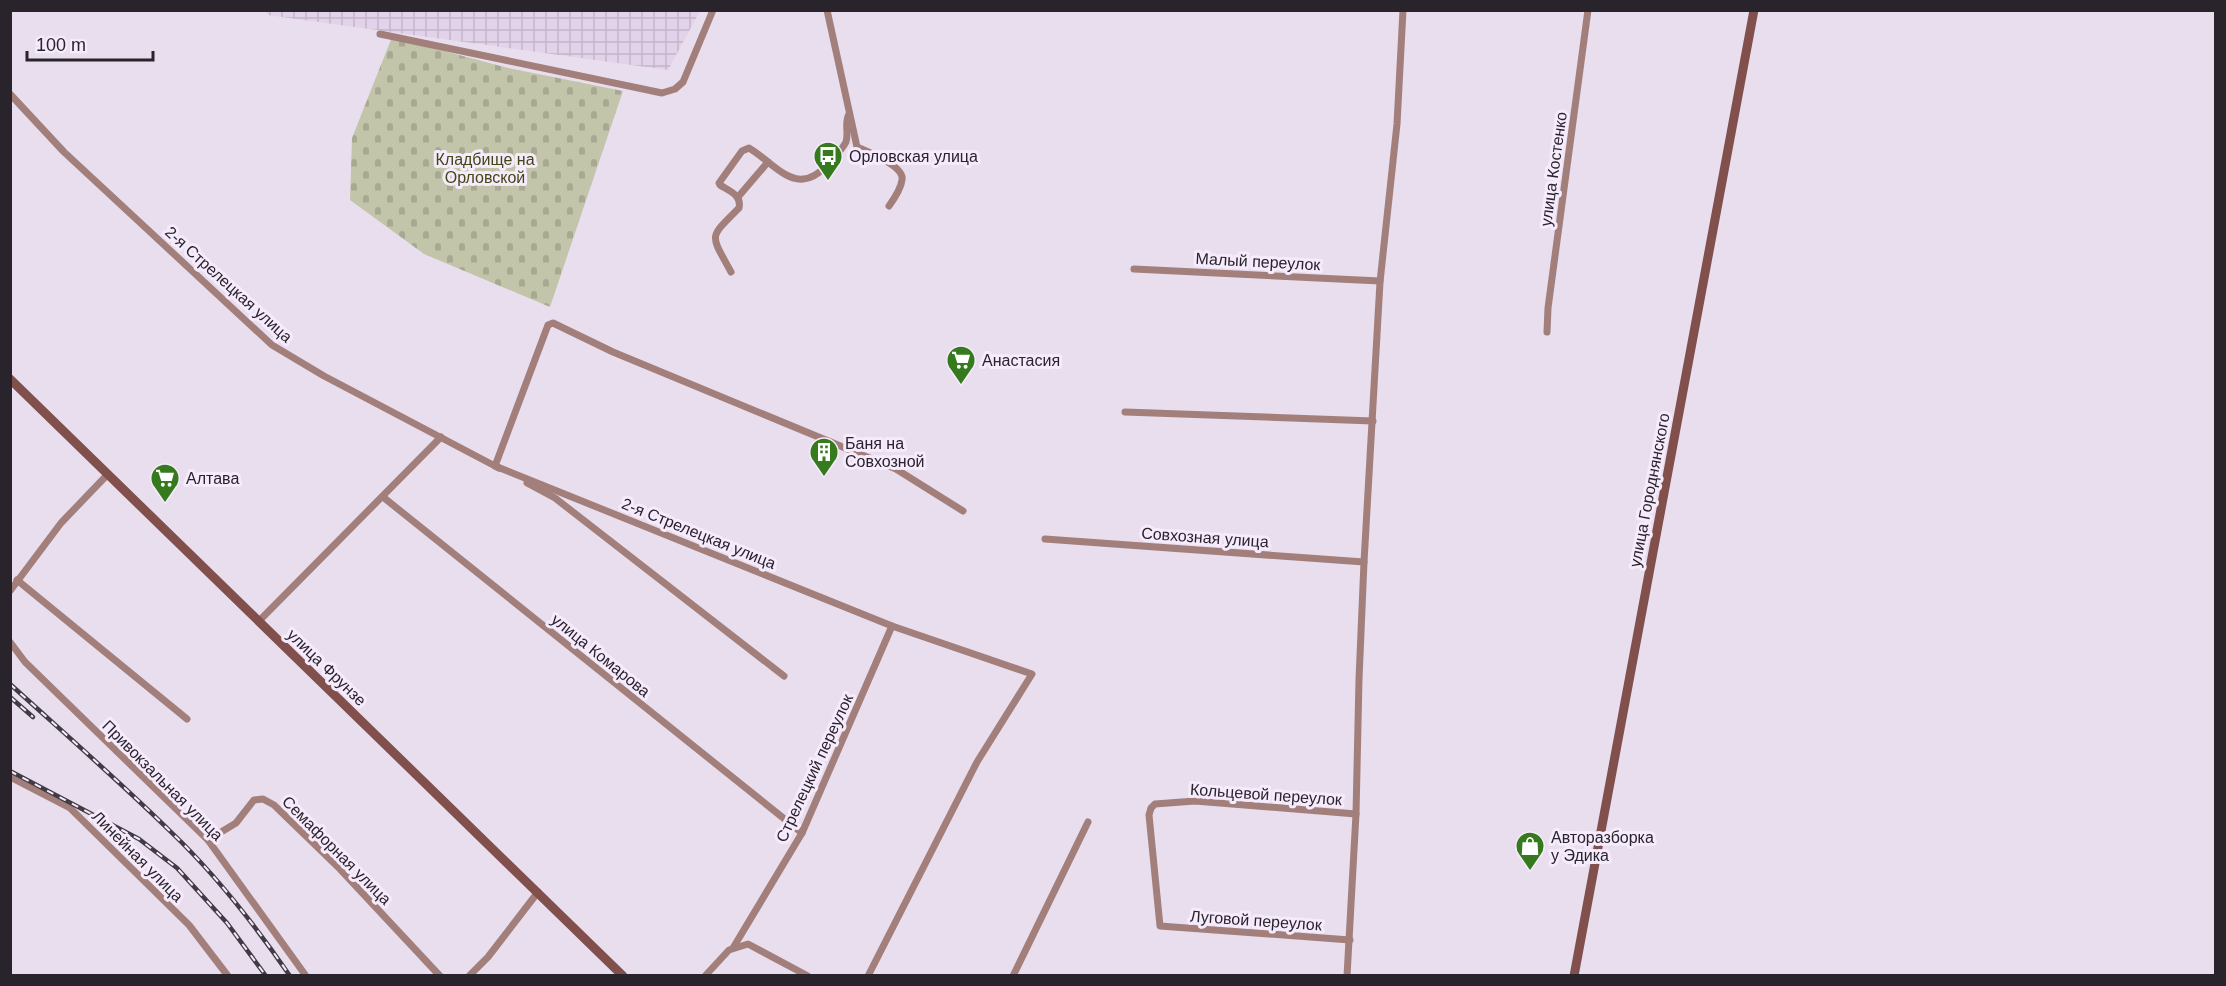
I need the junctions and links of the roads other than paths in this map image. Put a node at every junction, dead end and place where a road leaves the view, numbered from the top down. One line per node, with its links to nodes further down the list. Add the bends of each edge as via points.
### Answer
1 (713, 10): 6 (street, via 683,82 662,93)
2 (827, 10): 8 (street)
3 (1403, 10): 16 (street, via 1397,124)
4 (1588, 10): 17 (street, улица Костенко)
5 (1754, 10): 54 (main road, улица Городнянского)
6 (380, 34)
7 (10, 94): 21 (street, 2-я Стрелецкая улица, via 64,152 272,345)
8 (849, 114): 9 (street); 10 (street)
9 (843, 147): 10 (street); 11 (street, via 824,168 806,179 784,175)
10 (857, 147): 13 (street, via 900,171 902,181)
11 (768, 162): 12 (street); 12 (street, via 748,148 742,151 720,180 720,185)
12 (738, 197): 15 (street, via 739,208 715,236)
13 (889, 206)
14 (1134, 269): 16 (street, Малый переулок)
15 (731, 272)
16 (1380, 281): 20 (street)
17 (1547, 332)
18 (10, 379): 23 (main road, улица Фрунзе)
19 (1125, 412): 20 (street)
20 (1373, 421): 27 (street)
21 (441, 437): 22 (street, 2-я Стрелецкая улица); 24 (street)
22 (495, 466): 25 (street, via 548,325 553,323 613,352 896,469); 31 (street, 2-я Стрелецкая улица); 33 (street, 2-я Стрелецкая улица, via 555,498)
23 (108, 474): 28 (street, via 61,523); 30 (main road, улица Фрунзе)
24 (383, 497): 30 (street); 38 (street, улица Комарова)
25 (963, 511)
26 (1045, 538): 27 (street, Совхозная улица)
27 (1364, 562): 36 (street)
28 (17, 580): 29 (street); 34 (street)
29 (10, 591)
30 (259, 621): 40 (main road, улица Фрунзе)
31 (892, 626): 38 (street, Стрелецкий переулок); 51 (street, 2-я Стрелецкая улица, via 1032,674 977,762)
32 (10, 642): 39 (street, Привокзальная улица, via 25,662)
33 (783, 676)
34 (187, 719)
35 (10, 777): 44 (street, Линейная улица, via 70,808 189,925)
36 (1356, 814): 41 (street, Кольцевой переулок, via 1195,801 1155,804 1149,815); 42 (street)
37 (1088, 822): 52 (street)
38 (802, 833): 43 (street, Стрелецкий переулок)
39 (208, 840): 45 (street, Привокзальная улица); 46 (street, Семафорная улица, via 236,823 254,800 263,799 274,805)
40 (538, 892): 47 (street, via 488,957); 48 (main road, улица Фрунзе)
41 (1160, 926): 42 (street, Луговой переулок)
42 (1350, 940): 53 (street)
43 (733, 948): 49 (street); 50 (street, via 748,944)
44 (228, 975)
45 (306, 975)
46 (440, 975)
47 (469, 975)
48 (623, 975)
49 (705, 975)
50 (808, 975)
51 (868, 975)
52 (1012, 975)
53 (1347, 975)
54 (1574, 975)

